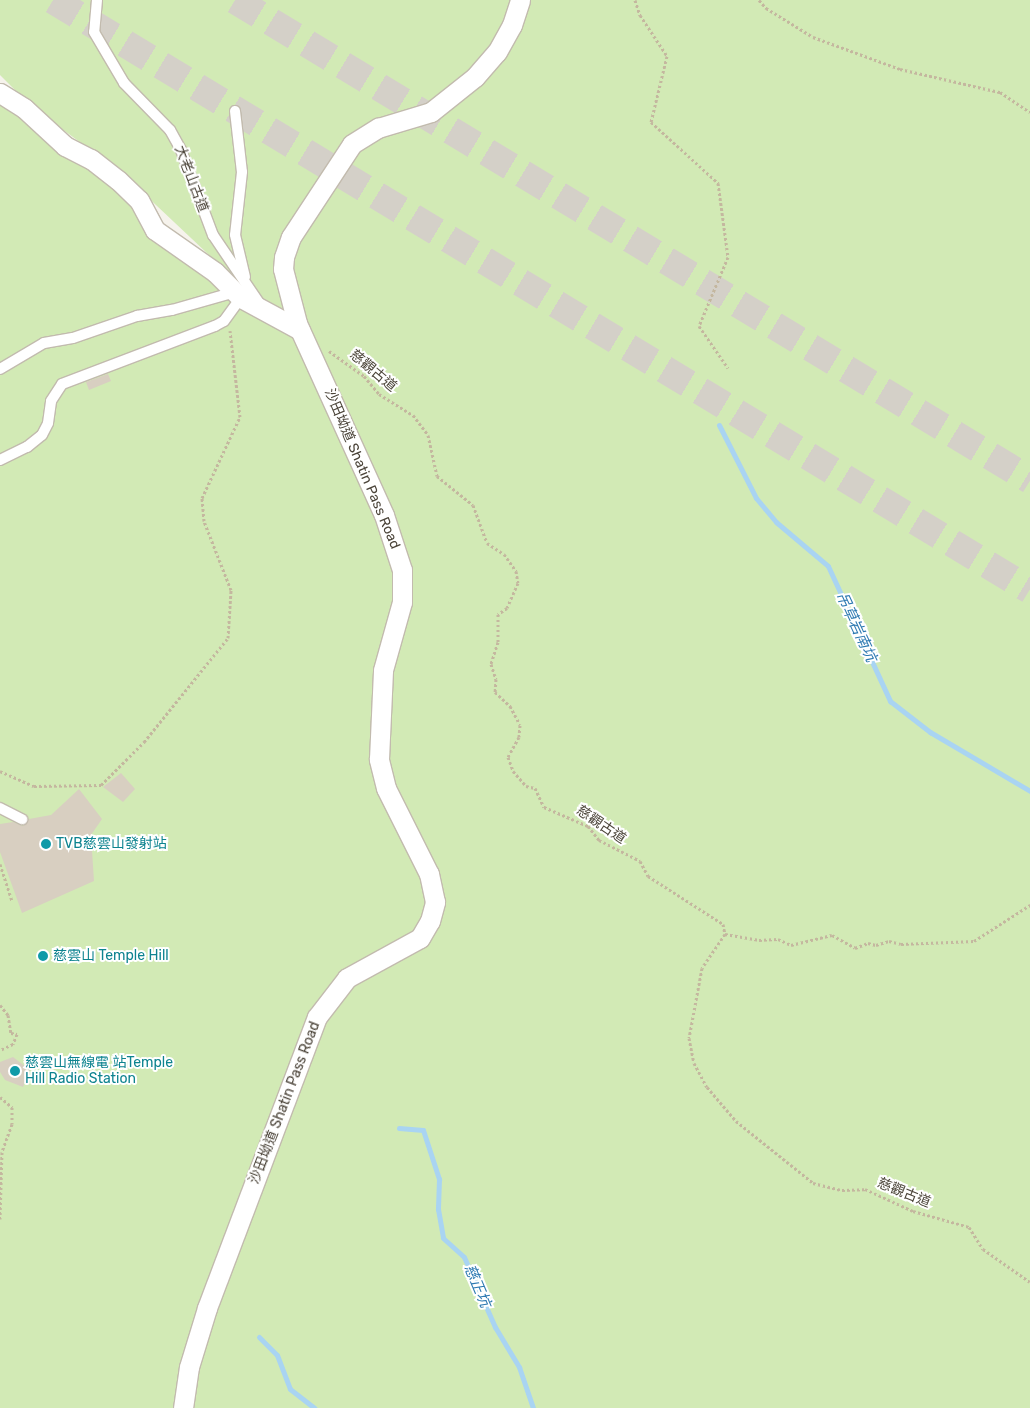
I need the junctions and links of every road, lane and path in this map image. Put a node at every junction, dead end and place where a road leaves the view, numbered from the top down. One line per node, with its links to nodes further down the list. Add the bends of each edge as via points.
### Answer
1 (97, 0): 8 (lane, 大老山古道, via 94,32 124,83 170,130 181,150 213,235)
2 (520, 0): 10 (street, 沙田坳道 Shatin Pass Road, via 498,52 475,77 431,112 366,134 343,154 291,237 284,257 288,297)
3 (635, 0): 12 (path, via 640,15 667,56 652,122 718,183 728,257 699,326)
4 (759, 0): 7 (path, via 766,8 813,37 900,69 1000,92)
5 (0, 93): 8 (street, via 24,108 65,146 91,159 118,180 139,200 155,230)
6 (235, 111): 8 (lane, via 242,172 235,234)
7 (1030, 112)
8 (241, 292): 9 (lane); 10 (street, via 264,310); 13 (lane, via 138,316 73,338 44,343)
9 (228, 316): 14 (lane, via 216,326 62,384 51,401 48,423 42,435 27,447); 15 (path, via 240,417 202,498 204,521 231,590 228,638 144,742 100,784 34,786)
10 (300, 330): 27 (street, 沙田坳道 Shatin Pass Road, via 384,515 400,562 403,595 384,670 379,759 386,788 429,874 435,902 430,921 420,938 350,976 331,995 317,1017 207,1308 189,1367)
11 (324, 347): 21 (path, 慈觀古道, via 364,376 379,394 412,415 428,435 437,476 472,504 487,543 504,554 516,571 518,583 507,608 498,614 498,642 491,664 496,678 494,692 510,706 520,725 520,736 508,757 513,771 526,786 535,788 544,807 588,826 599,840 640,861 648,876 723,924)
12 (728, 368)
13 (0, 369)
14 (0, 460)
15 (0, 771)
16 (0, 808): 17 (lane)
17 (22, 819)
18 (0, 864): 19 (path)
19 (12, 901)
20 (1030, 905): 21 (path, via 974,942 901,944 889,941 854,948 832,935 791,946 778,939 759,940)
21 (725, 934): 26 (path, 慈觀古道, via 702,968 690,1038 694,1063 726,1111 813,1183 842,1190 865,1189 913,1211 969,1227 983,1250)
22 (0, 1005): 23 (path, via 8,1015 12,1032 17,1034 13,1044)
23 (0, 1050)
24 (0, 1097): 25 (path, via 12,1107 12,1124 2,1152)
25 (0, 1219)
26 (1030, 1282)
27 (183, 1408)

